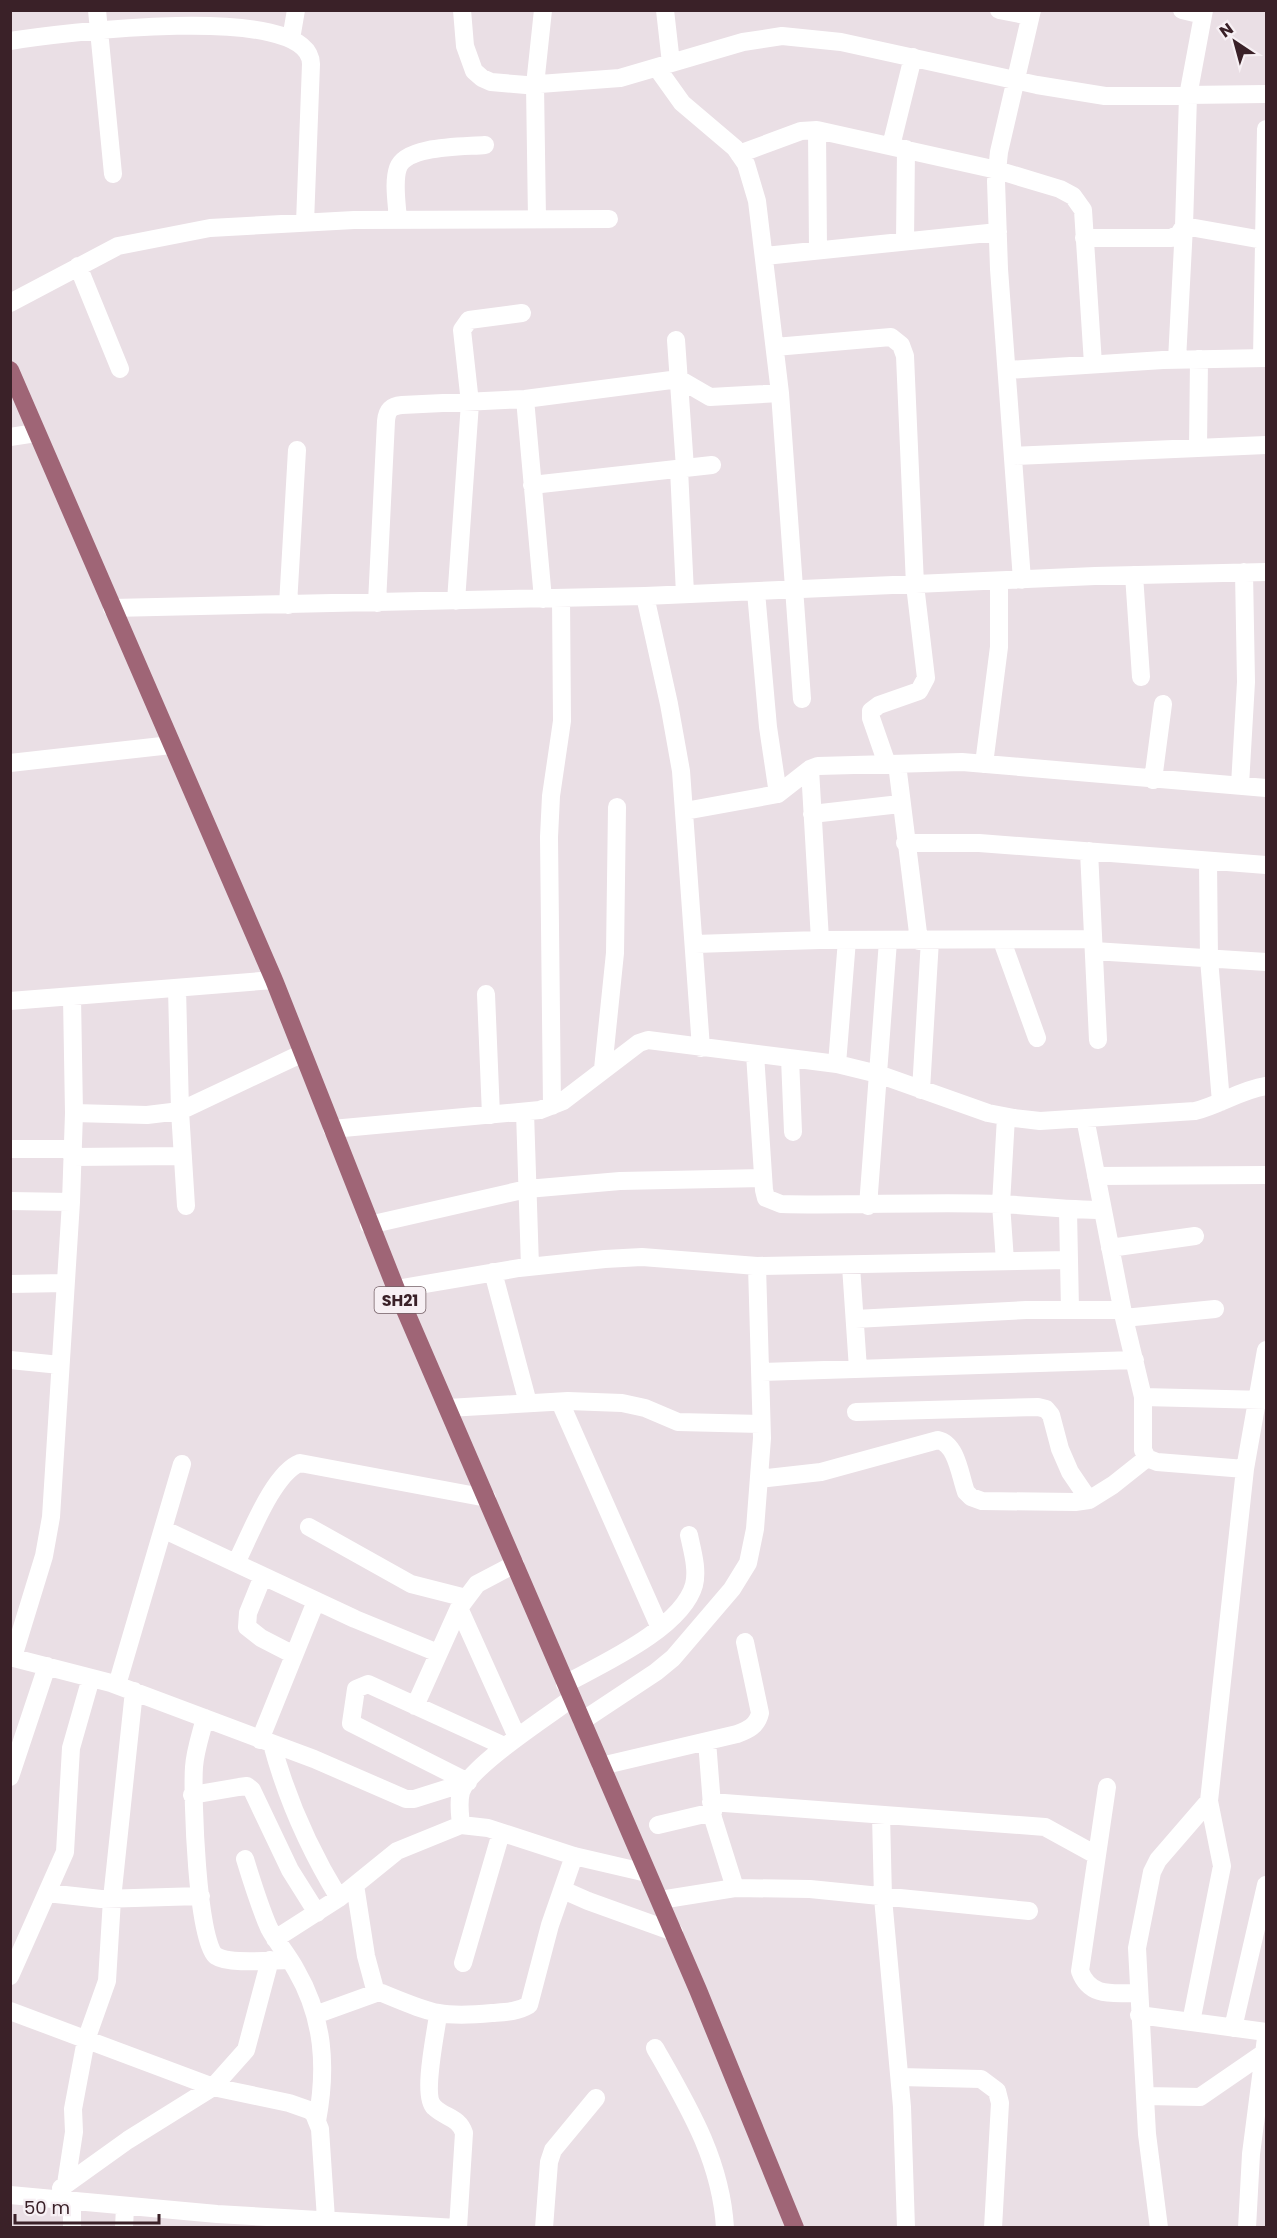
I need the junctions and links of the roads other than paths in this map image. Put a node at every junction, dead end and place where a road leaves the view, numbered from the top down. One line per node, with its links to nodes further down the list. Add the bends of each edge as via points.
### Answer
1 (97, 10): 10 (street)
2 (296, 10): 11 (street)
3 (462, 10): 16 (street, via 465,46 474,71 491,81)
4 (543, 10): 16 (street)
5 (665, 10): 14 (street)
6 (999, 10): 9 (street)
7 (1182, 10): 8 (street)
8 (1203, 13): 18 (street)
9 (1031, 14): 15 (street)
10 (98, 29): 11 (street, via 212,22); 12 (street); 25 (street)
11 (291, 39): 29 (street, via 311,57)
12 (10, 41)
13 (913, 57): 14 (street, via 841,42 782,36 744,42); 15 (street); 22 (street)
14 (664, 65): 16 (street, via 620,78); 23 (street, via 682,103)
15 (1018, 81): 18 (street, via 1105,96); 24 (street)
16 (535, 85): 26 (street)
17 (1266, 94): 18 (street)
18 (1188, 96): 30 (street)
19 (1266, 129): 33 (street)
20 (818, 130): 22 (street); 23 (street, via 801,131); 35 (street)
21 (485, 145): 28 (street, via 432,150 404,159 397,171)
22 (898, 147): 24 (street); 34 (street)
23 (739, 154): 36 (street, via 754,191)
24 (997, 170): 31 (street); 32 (street, via 1072,195 1083,210)
25 (113, 174)
26 (537, 219): 27 (street); 28 (street)
27 (609, 219)
28 (398, 220): 29 (street)
29 (305, 223): 37 (street, via 210,228 137,240)
30 (1184, 226): 32 (street, via 1171,238); 33 (street); 44 (street)
31 (998, 232): 34 (street); 48 (street)
32 (1084, 238): 45 (street)
33 (1263, 240): 42 (street)
34 (905, 241): 35 (street)
35 (818, 250): 36 (street)
36 (765, 256): 41 (street)
37 (78, 267): 38 (street); 46 (street)
38 (10, 303)
39 (522, 312): 52 (street, via 464,324 462,339)
40 (676, 340): 49 (street)
41 (775, 347): 50 (street); 67 (street, via 884,337 901,345 906,367)
42 (1264, 358): 43 (street)
43 (1199, 359): 44 (street); 56 (street)
44 (1177, 360): 45 (street)
45 (1093, 364): 48 (street)
46 (120, 369)
47 (10, 370): 53 (main road, SH21)
48 (1007, 370): 58 (street)
49 (679, 379): 50 (street, via 710,397); 51 (street); 60 (street)
50 (780, 393): 68 (street)
51 (525, 399): 52 (street); 61 (street)
52 (470, 403): 73 (street); 74 (street, via 402,405 386,414)
53 (36, 433): 54 (street); 76 (main road, SH21)
54 (10, 437)
55 (1266, 445): 56 (street)
56 (1198, 448): 58 (street)
57 (297, 450): 75 (street)
58 (1013, 456): 65 (street)
59 (712, 465): 60 (street)
60 (682, 468): 61 (street); 70 (street)
61 (532, 485): 72 (street)
62 (1244, 572): 63 (street); 64 (street); 86 (street, via 1246,682)
63 (1266, 572)
64 (1134, 575): 65 (street); 77 (street)
65 (1022, 580): 66 (street)
66 (999, 581): 67 (street); 83 (street, via 999,647)
67 (915, 585): 68 (street); 82 (street, via 926,678 919,691 872,711 871,718)
68 (794, 590): 69 (street); 78 (street)
69 (756, 592): 70 (street); 88 (street)
70 (685, 594): 71 (street)
71 (645, 596): 72 (street); 91 (street, via 671,712)
72 (552, 598): 73 (street); 123 (street, via 562,720 549,837)
73 (456, 601): 74 (street)
74 (376, 603): 75 (street)
75 (288, 605): 76 (street)
76 (112, 608): 80 (main road, SH21)
77 (1141, 676)
78 (802, 699)
79 (1163, 704): 85 (street)
80 (171, 745): 81 (street); 106 (main road, SH21)
81 (10, 763)
82 (892, 764): 83 (street); 84 (street); 89 (street)
83 (984, 764): 85 (street)
84 (810, 769): 88 (street); 92 (street)
85 (1153, 780): 86 (street)
86 (1240, 785): 87 (street)
87 (1266, 788)
88 (778, 794): 91 (street)
89 (900, 804): 92 (street); 93 (street)
90 (617, 807): 118 (street, via 615,953)
91 (685, 811): 102 (street)
92 (812, 814): 97 (street)
93 (905, 843): 94 (street, via 979,843); 99 (street)
94 (1089, 851): 95 (street); 103 (street)
95 (1208, 861): 96 (street); 104 (street)
96 (1266, 865)
97 (820, 940): 98 (street); 102 (street)
98 (847, 940): 100 (street); 117 (street)
99 (924, 940): 100 (street); 101 (street); 121 (street)
100 (888, 941): 119 (street)
101 (1002, 941): 103 (street); 111 (street)
102 (695, 944): 113 (street)
103 (1093, 945): 104 (street); 112 (street)
104 (1209, 959): 105 (street); 122 (street)
105 (1266, 962)
106 (274, 980): 107 (street); 114 (main road, SH21)
107 (177, 988): 109 (street); 124 (street)
108 (486, 994): 127 (street)
109 (72, 997): 110 (street); 126 (street)
110 (10, 1000)
111 (1037, 1038)
112 (1098, 1040)
113 (701, 1048): 115 (street); 118 (street, via 648,1040)
114 (303, 1053): 124 (street); 130 (main road, SH21)
115 (755, 1054): 116 (street); 137 (street)
116 (790, 1058): 117 (street); 131 (street)
117 (837, 1064): 119 (street)
118 (603, 1070): 123 (street)
119 (878, 1074): 121 (street); 143 (street)
120 (1266, 1086): 122 (street)
121 (921, 1090): 128 (street)
122 (1221, 1102): 129 (street, via 1195,1111)
123 (552, 1106): 125 (street)
124 (180, 1111): 126 (street, via 147,1115); 134 (street)
125 (525, 1112): 127 (street); 138 (street)
126 (74, 1113): 133 (street)
127 (491, 1115): 130 (street)
128 (1006, 1117): 129 (street); 141 (street)
129 (1085, 1118): 136 (street)
130 (332, 1129): 146 (main road, SH21)
131 (793, 1132)
132 (10, 1149): 133 (street)
133 (72, 1153): 134 (street); 140 (street)
134 (183, 1156): 142 (street)
135 (1266, 1175): 136 (street)
136 (1096, 1176): 145 (street)
137 (763, 1178): 138 (street, via 620,1181); 143 (street, via 766,1197 781,1204)
138 (527, 1189): 146 (street); 153 (street)
139 (10, 1201): 140 (street)
140 (71, 1202): 155 (street)
141 (1001, 1204): 143 (street); 144 (street); 150 (street)
142 (186, 1206)
143 (868, 1206)
144 (1068, 1210): 145 (street); 149 (street)
145 (1103, 1210): 148 (street)
146 (369, 1225): 157 (main road, SH21)
147 (1195, 1236): 148 (street)
148 (1110, 1248): 160 (street)
149 (1068, 1260): 150 (street); 159 (street)
150 (1005, 1261): 152 (street)
151 (757, 1266): 152 (street); 153 (street, via 642,1257); 167 (street)
152 (851, 1266): 161 (street)
153 (530, 1267): 154 (street)
154 (492, 1272): 157 (street); 171 (street)
155 (65, 1283): 156 (street); 165 (street)
156 (10, 1284)
157 (396, 1289): 172 (main road, SH21)
158 (1215, 1309): 160 (street)
159 (1070, 1311): 160 (street); 161 (street)
160 (1123, 1314): 164 (street)
161 (855, 1319): 166 (street)
162 (1266, 1350): 169 (street)
163 (10, 1360): 165 (street)
164 (1135, 1360): 166 (street); 168 (street)
165 (60, 1365): 193 (street, via 48,1538)
166 (858, 1369): 167 (street)
167 (760, 1372): 174 (street)
168 (1143, 1397): 169 (street); 175 (street, via 1143,1450)
169 (1261, 1400): 177 (street)
170 (560, 1402): 171 (street); 174 (street, via 633,1405 678,1422); 189 (street)
171 (528, 1403): 172 (street)
172 (448, 1408): 179 (main road, SH21)
173 (856, 1412): 180 (street, via 1046,1409 1070,1472)
174 (761, 1424): 178 (street)
175 (1147, 1458): 177 (street); 180 (street)
176 (182, 1464): 182 (street)
177 (1245, 1469): 209 (street)
178 (759, 1479): 180 (street, via 821,1472 938,1440 951,1448 970,1497 982,1501); 200 (street, via 753,1549 732,1589 665,1665)
179 (488, 1498): 184 (street, via 300,1463 291,1466 274,1489); 185 (main road, SH21)
180 (1089, 1500)
181 (309, 1527): 188 (street, via 411,1584)
182 (165, 1530): 184 (street); 196 (street)
183 (689, 1535): 189 (street, via 696,1574 694,1585 687,1600)
184 (236, 1563): 186 (street)
185 (515, 1564): 188 (street, via 486,1578); 197 (main road, SH21)
186 (263, 1576): 187 (street); 192 (street, via 248,1613 247,1627)
187 (316, 1601): 191 (street); 192 (street)
188 (463, 1603): 191 (street); 203 (street)
189 (660, 1628): 197 (street)
190 (745, 1642): 201 (street, via 760,1713 758,1721 748,1730)
191 (438, 1653): 198 (street)
192 (294, 1655): 202 (street)
193 (12, 1657): 194 (street)
194 (47, 1666): 195 (street); 205 (street)
195 (91, 1678): 196 (street); 223 (street, via 71,1748 64,1852)
196 (126, 1688): 199 (street); 227 (street)
197 (568, 1692): 200 (main road, SH21); 203 (street)
198 (414, 1706): 203 (street); 206 (street, via 368,1684 361,1685 352,1699 351,1723)
199 (205, 1718): 202 (street); 208 (street, via 194,1764)
200 (582, 1721): 204 (main road, SH21)
201 (707, 1741): 204 (street); 210 (street)
202 (266, 1742): 206 (street, via 406,1798); 225 (street, via 295,1817)
203 (511, 1742): 206 (street)
204 (601, 1766): 218 (main road, SH21)
205 (10, 1777)
206 (468, 1782): 212 (street, via 461,1791)
207 (1107, 1787): 215 (street)
208 (192, 1795): 224 (street); 230 (street, via 247,1786)
209 (1209, 1801): 237 (street, via 1152,1872 1137,1948); 242 (street, via 1222,1866)
210 (712, 1807): 211 (street); 213 (street); 221 (street)
211 (880, 1815): 215 (street, via 1045,1827); 226 (street)
212 (461, 1825): 214 (street); 219 (street, via 397,1851)
213 (658, 1825)
214 (501, 1833): 216 (street); 234 (street)
215 (1096, 1854): 237 (street, via 1080,1971 1084,1983 1093,1990)
216 (574, 1856): 218 (street); 222 (street)
217 (245, 1858): 232 (street, via 258,1903)
218 (647, 1873): 228 (main road, SH21)
219 (355, 1885): 225 (street); 236 (street)
220 (1266, 1885): 243 (street)
221 (735, 1888): 226 (street, via 810,1889); 228 (street)
222 (563, 1890): 231 (street); 240 (street, via 529,2005 516,2011)
223 (47, 1893): 227 (street); 235 (street)
224 (201, 1896): 227 (street); 233 (street, via 204,1929 215,1955 232,1960)
225 (339, 1898): 230 (street)
226 (883, 1898): 229 (street); 248 (street)
227 (112, 1899): 245 (street, via 107,1982)
228 (660, 1900): 231 (main road, SH21)
229 (1029, 1911)
230 (316, 1913): 232 (street)
231 (674, 1932): 265 (main road, SH21)
232 (275, 1939): 233 (street)
233 (280, 1960): 239 (street, via 300,1976); 249 (street, via 246,2050)
234 (464, 1963)
235 (10, 1976)
236 (376, 1993): 239 (street); 240 (street)
237 (1138, 1993): 241 (street)
238 (10, 2011): 245 (street)
239 (315, 2015): 252 (street, via 324,2070)
240 (438, 2015): 262 (street, via 428,2093 434,2107 461,2124 464,2133)
241 (1139, 2015): 242 (street); 250 (street)
242 (1191, 2022): 243 (street)
243 (1233, 2028): 244 (street)
244 (1266, 2032)
245 (86, 2040): 249 (street); 253 (street, via 73,2109 75,2132)
246 (1265, 2045): 250 (street, via 1200,2097); 269 (street, via 1251,2154)
247 (655, 2048): 264 (street, via 714,2163 721,2186)
248 (900, 2077): 266 (street); 267 (street, via 981,2079 998,2091)
249 (213, 2087): 252 (street, via 302,2106); 253 (street)
250 (1145, 2096): 268 (street)
251 (596, 2098): 263 (street, via 553,2150)
252 (317, 2121): 258 (street)
253 (66, 2184): 255 (street)
254 (10, 2195): 255 (street)
255 (45, 2199): 256 (street)
256 (72, 2202): 257 (street); 260 (street)
257 (125, 2207): 259 (street); 261 (street)
258 (326, 2219): 259 (street); 262 (street)
259 (216, 2221)
260 (72, 2228)
261 (124, 2228)
262 (458, 2228)
263 (544, 2228)
264 (725, 2228)
265 (795, 2228)
266 (906, 2228)
267 (993, 2228)
268 (1159, 2228)
269 (1247, 2228)

